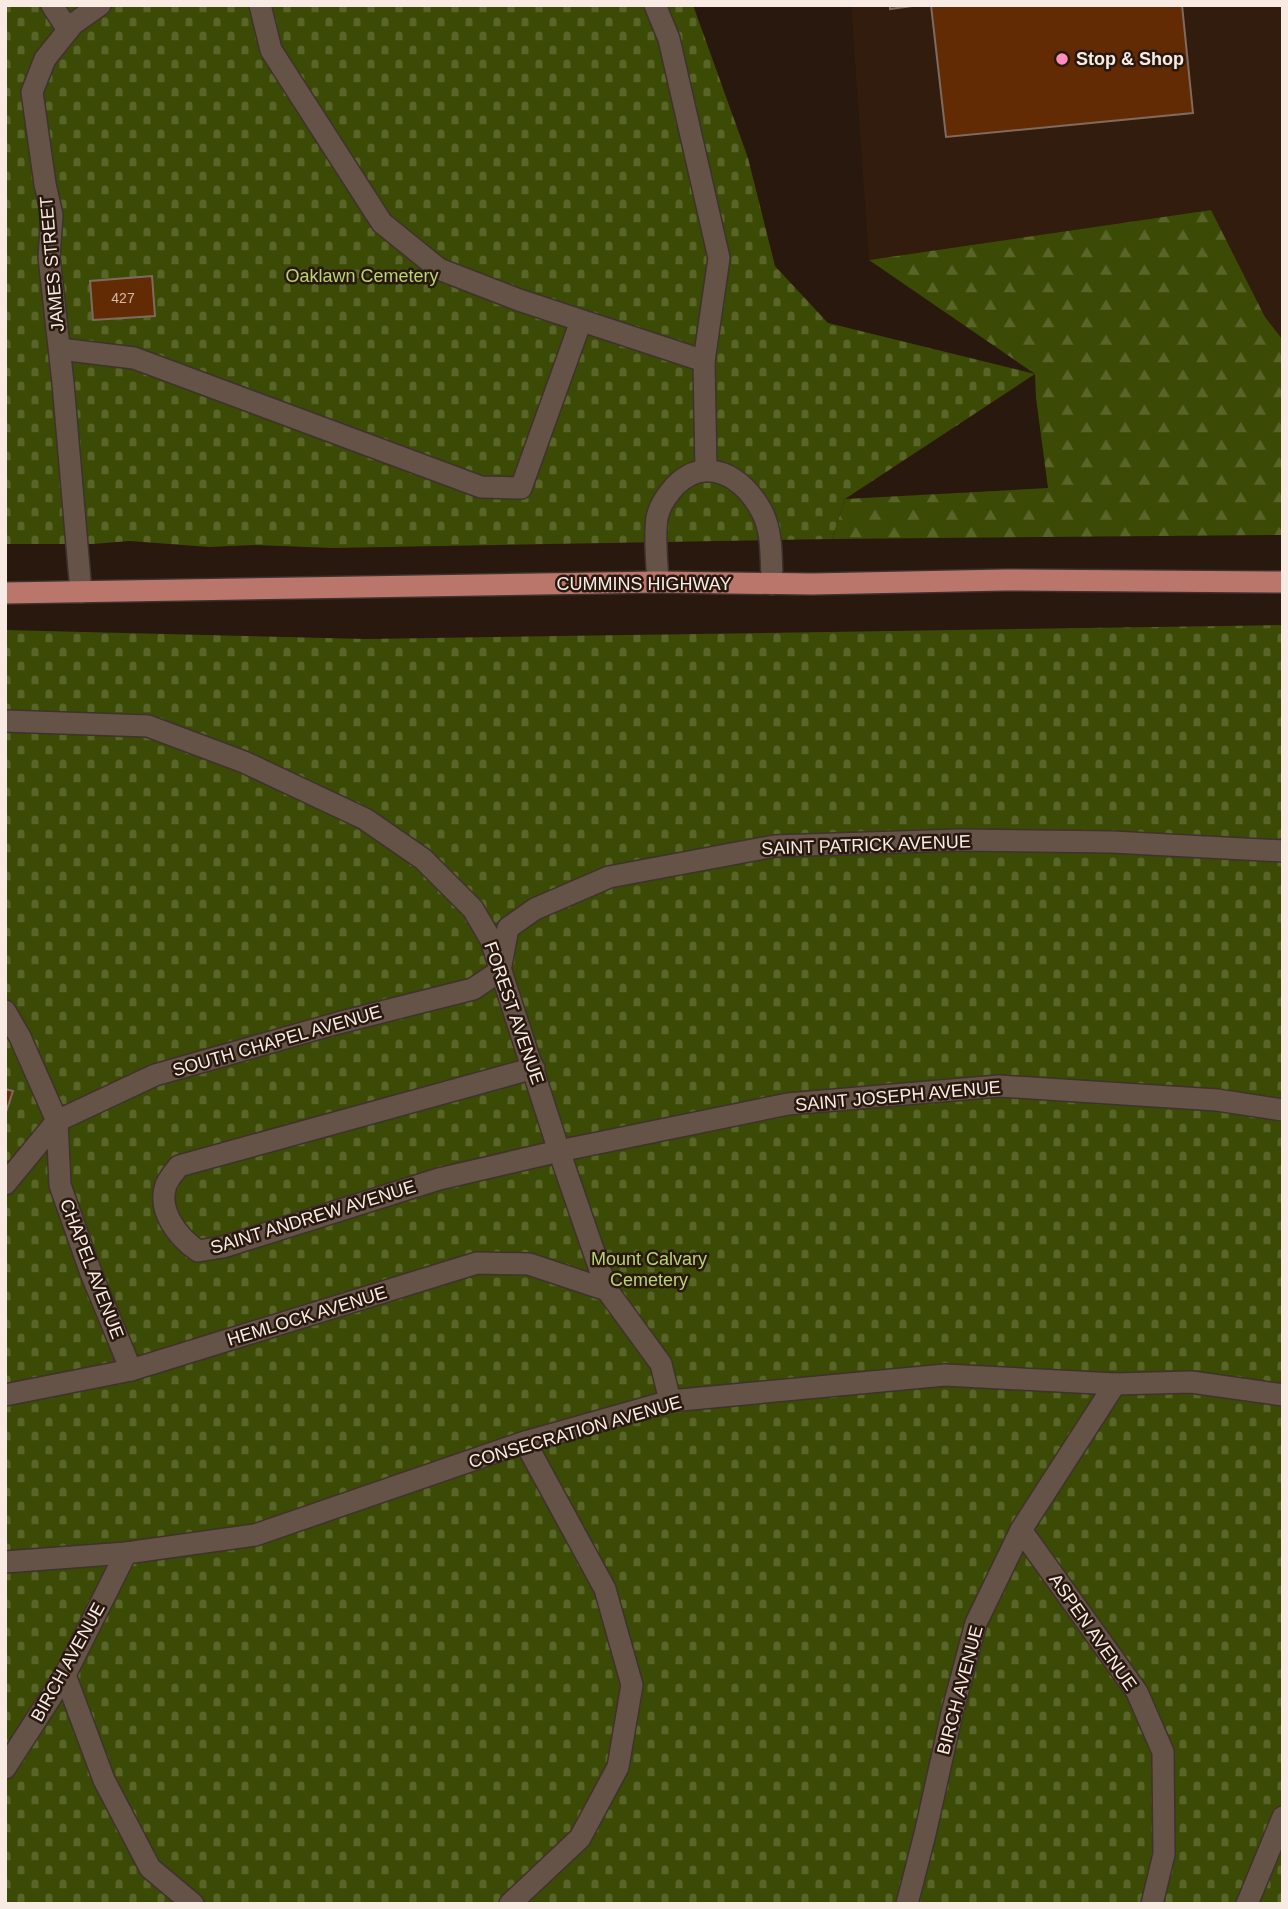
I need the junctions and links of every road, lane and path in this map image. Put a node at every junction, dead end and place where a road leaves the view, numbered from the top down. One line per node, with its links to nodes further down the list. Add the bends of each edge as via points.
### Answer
1 (52, 5): 5 (street)
2 (100, 5): 5 (street, JAMES STREET)
3 (260, 5): 6 (street, via 271,50 382,223 439,270)
4 (655, 5): 8 (street, via 669,38 719,258)
5 (68, 30): 7 (street, JAMES STREET, via 45,59 33,92 52,215 49,257)
6 (581, 321): 7 (street, via 521,488 481,487 134,358); 8 (street)
7 (60, 349): 13 (street, JAMES STREET)
8 (704, 361): 9 (street)
9 (706, 470): 11 (street, via 685,476 666,496 657,517); 12 (street, via 728,474 748,490 763,512 771,547)
10 (1283, 582): 12 (main road, CUMMINS HIGHWAY)
11 (658, 583): 12 (main road, CUMMINS HIGHWAY); 13 (main road, CUMMINS HIGHWAY)
12 (772, 584)
13 (81, 592): 14 (main road, CUMMINS HIGHWAY)
14 (5, 593)
15 (5, 721): 17 (street, FOREST AVENUE, via 148,726 244,762 365,819 423,859 473,909 491,940)
16 (1283, 851): 17 (street, SAINT PATRICK AVENUE, via 960,840 775,846 609,877 535,909 508,929)
17 (500, 971): 19 (street, FOREST AVENUE); 21 (street, SOUTH CHAPEL AVENUE, via 473,989 155,1075)
18 (5, 1011): 21 (street, CHAPEL AVENUE)
19 (534, 1068): 22 (street, FOREST AVENUE); 22 (street, SAINT ANDREW AVENUE, via 179,1166 166,1185 166,1215 183,1241 198,1251 223,1247 439,1179)
20 (1283, 1110): 22 (street, SAINT JOSEPH AVENUE, via 1217,1100 999,1086 788,1104)
21 (57, 1121): 23 (street); 25 (street, CHAPEL AVENUE, via 60,1185)
22 (559, 1151): 24 (street, FOREST AVENUE)
23 (5, 1184)
24 (607, 1290): 25 (street, HEMLOCK AVENUE, via 529,1264 477,1263); 29 (street, FOREST AVENUE, via 662,1364)
25 (131, 1370): 27 (street, HEMLOCK AVENUE)
26 (1115, 1384): 28 (street, CONSECRATION AVENUE, via 1191,1382); 29 (street, CONSECRATION AVENUE, via 945,1375); 31 (street, BIRCH AVENUE)
27 (5, 1395)
28 (1283, 1395)
29 (670, 1402): 30 (street, CONSECRATION AVENUE)
30 (525, 1442): 32 (street, CONSECRATION AVENUE, via 255,1535); 39 (street, via 605,1589 632,1685 618,1767 580,1838)
31 (1021, 1530): 40 (street, BIRCH AVENUE, via 976,1623); 41 (street, ASPEN AVENUE, via 1137,1692 1163,1752 1164,1854)
32 (126, 1553): 33 (street, CONSECRATION AVENUE); 34 (street, BIRCH AVENUE)
33 (5, 1562)
34 (65, 1675): 35 (street, BIRCH AVENUE); 38 (street, via 104,1780 150,1868)
35 (5, 1768)
36 (1283, 1817): 37 (street)
37 (1254, 1903)
38 (193, 1904)
39 (510, 1904)
40 (907, 1904)
41 (1152, 1904)

